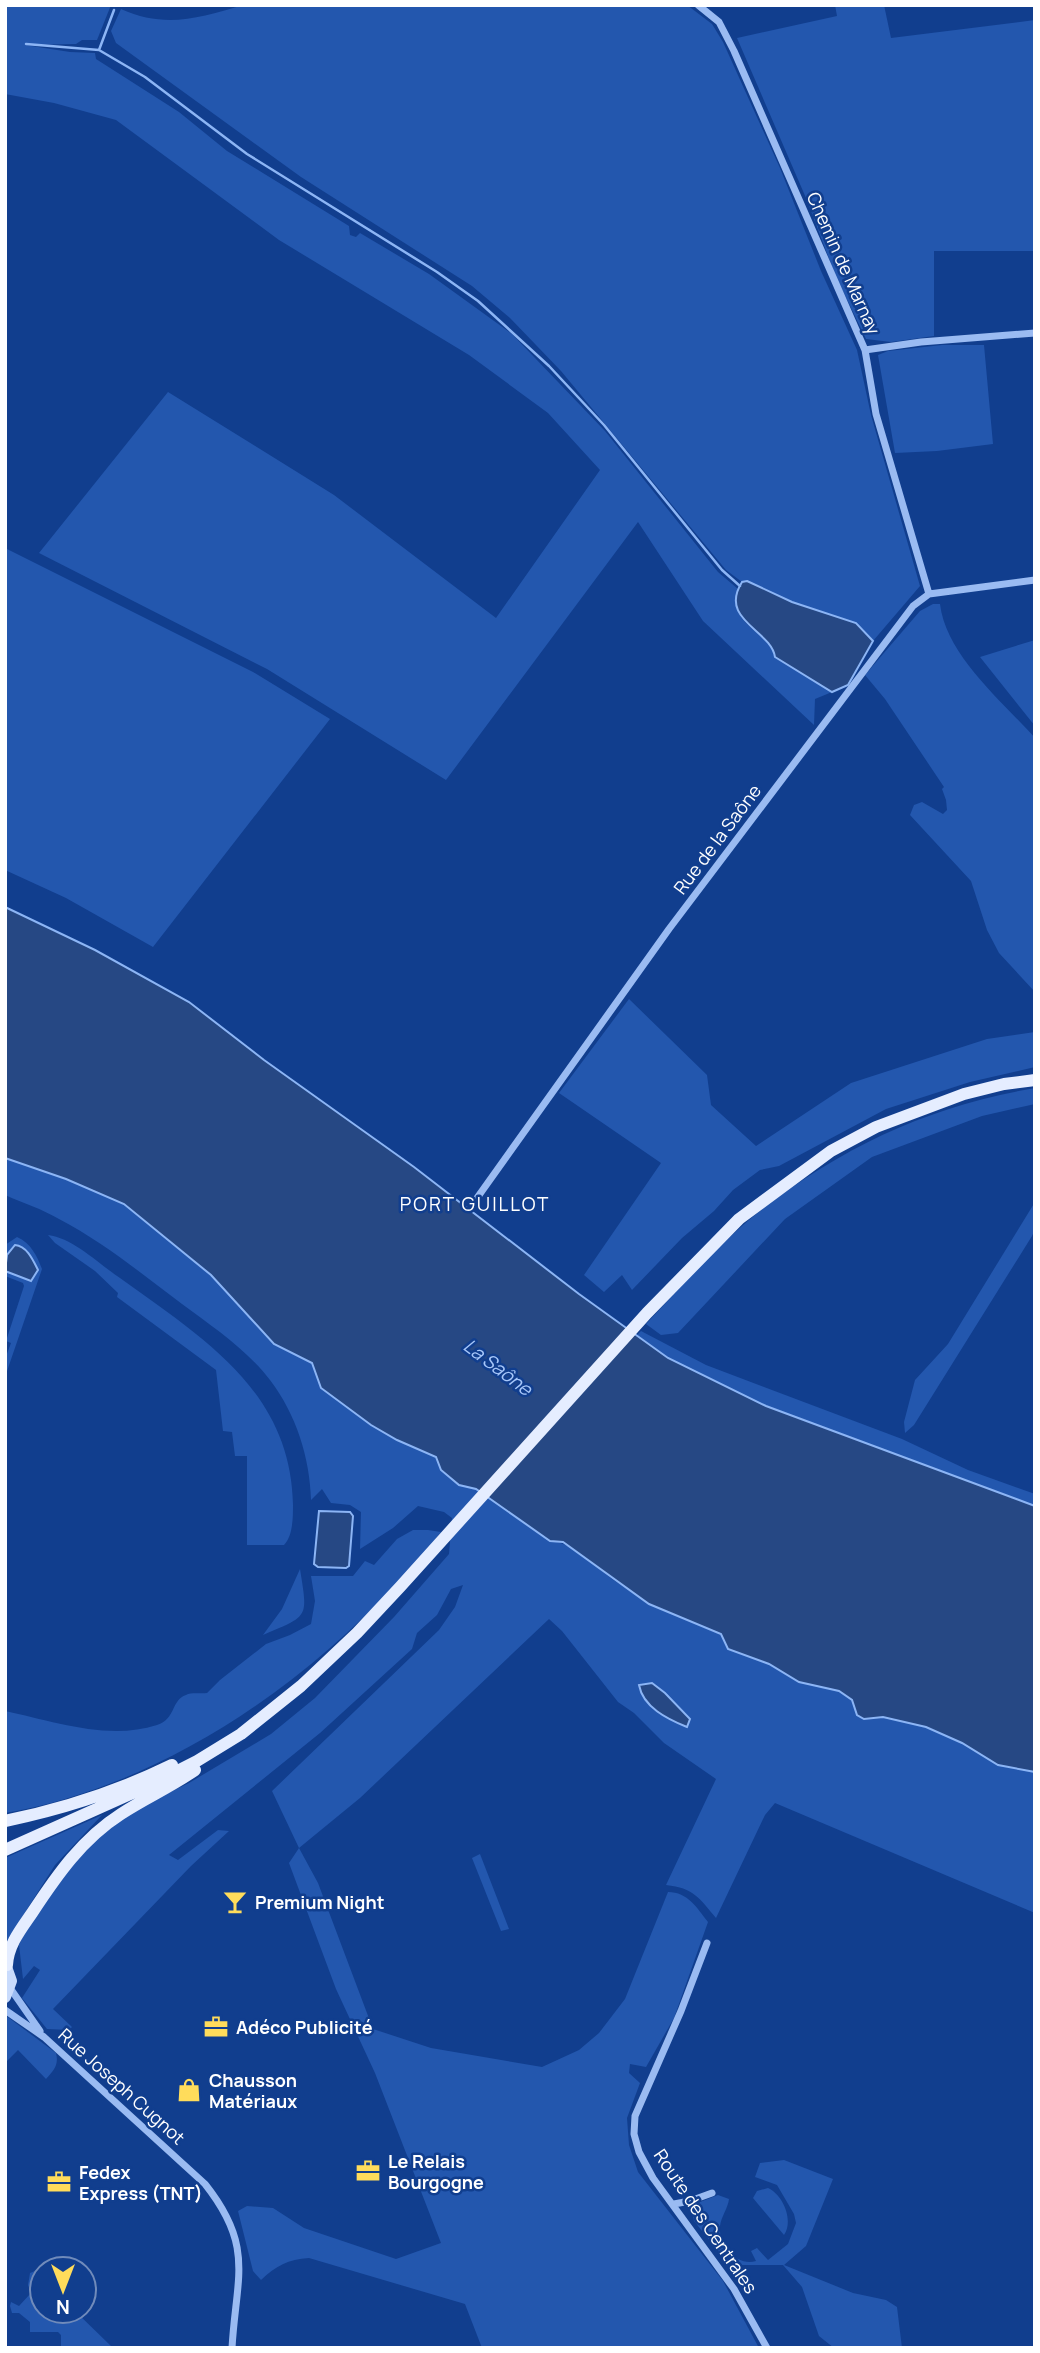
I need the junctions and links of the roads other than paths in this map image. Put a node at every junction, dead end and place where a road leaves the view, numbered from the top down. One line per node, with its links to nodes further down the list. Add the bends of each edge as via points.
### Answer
1 (698, 5): 3 (street, Chemin de Marnay, via 719,22 734,51)
2 (1035, 333): 3 (street)
3 (865, 350): 5 (street, Chemin de Marnay, via 876,414)
4 (1035, 580): 5 (street)
5 (929, 594): 7 (street, Rue de la Saône, via 913,606 669,929)
6 (1035, 1080): 8 (main road, via 938,1103 876,1127 831,1151 739,1219 647,1313 357,1633)
7 (477, 1198)
8 (279, 1704): 9 (main road); 10 (main road, via 137,1781)
9 (241, 1734): 11 (main road, via 170,1775); 13 (main road, via 85,1842 19,1932)
10 (5, 1821)
11 (5, 1850)
12 (707, 1943): 18 (street, Route des Centrales, via 635,2116 639,2151)
13 (6, 1965): 14 (main road)
14 (8, 1993): 16 (street, Rue Joseph Cugnot)
15 (5, 2010): 16 (street, Rue Joseph Cugnot)
16 (44, 2037): 19 (street, Rue Joseph Cugnot, via 205,2184 222,2209 240,2263)
17 (712, 2193): 18 (street)
18 (674, 2204): 20 (street, Route des Centrales, via 734,2288)
19 (232, 2348)
20 (767, 2348)

